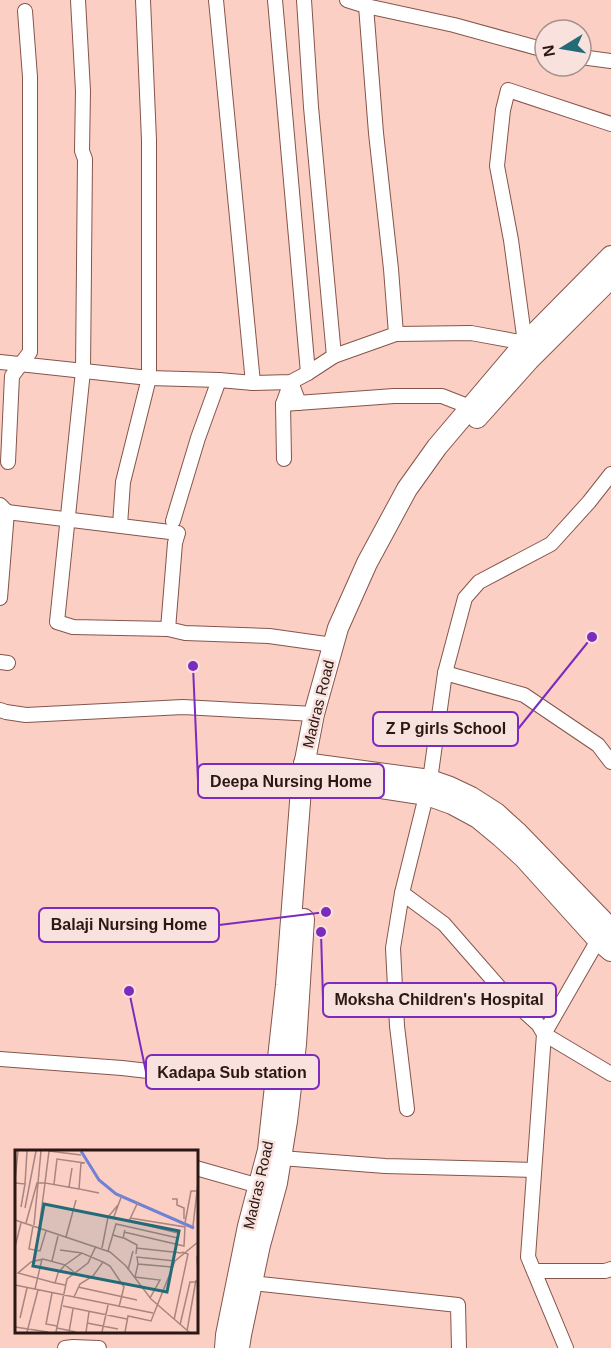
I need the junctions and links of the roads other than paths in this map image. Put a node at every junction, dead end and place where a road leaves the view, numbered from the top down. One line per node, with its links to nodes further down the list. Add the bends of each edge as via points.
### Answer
1 (78, 0): 20 (street, via 85,159)
2 (142, 0): 22 (street, via 149,140)
3 (216, 0): 25 (street)
4 (275, 0): 21 (street)
5 (304, 0): 17 (street)
6 (347, 0): 7 (street)
7 (366, 6): 9 (street); 15 (street)
8 (25, 11): 19 (street, via 30,77 30,352)
9 (533, 47)
10 (593, 59): 11 (street)
11 (611, 61)
12 (611, 124): 16 (street, via 508,90 497,166)
13 (611, 256): 16 (main road, Madras Road)
14 (611, 278): 28 (main road)
15 (396, 334): 16 (street, via 471,333); 17 (street)
16 (525, 343): 28 (main road, Madras Road)
17 (334, 356): 21 (street)
18 (0, 362): 19 (street)
19 (21, 363): 20 (street); 30 (street, via 12,376)
20 (83, 371): 22 (street); 33 (street)
21 (308, 373): 24 (street)
22 (149, 378): 23 (street); 35 (street, via 123,482)
23 (219, 380): 25 (street); 34 (street)
24 (291, 382): 25 (street); 26 (street); 27 (street)
25 (253, 383)
26 (299, 403): 27 (street); 28 (street, via 442,396)
27 (283, 404): 29 (street)
28 (473, 413): 38 (main road, Madras Road, via 437,447 407,489 367,563); 43 (main road, via 414,502 345,638)
29 (284, 459)
30 (8, 462)
31 (611, 474): 39 (street, via 551,544 479,582 465,598)
32 (3, 508): 33 (street); 36 (street)
33 (68, 519): 35 (street); 37 (street, via 57,622 73,627)
34 (173, 521)
35 (120, 525): 37 (street, via 178,533)
36 (0, 598)
37 (168, 629): 38 (street)
38 (333, 645): 41 (main road, Madras Road)
39 (445, 673): 42 (street, via 524,695 598,745); 44 (street)
40 (0, 710): 41 (street, via 26,714 183,707)
41 (314, 714): 43 (main road, Madras Road)
42 (611, 762)
43 (309, 770): 44 (main road); 50 (main road, Madras Road); 52 (main road, via 296,1044)
44 (429, 788): 45 (street); 46 (main road, via 501,837)
45 (402, 893): 47 (street, via 444,924); 51 (street, via 393,948)
46 (607, 940): 47 (street)
47 (543, 1034): 49 (street); 54 (street)
48 (0, 1059): 50 (street)
49 (611, 1074)
50 (275, 1082): 55 (main road, Madras Road, via 268,1150)
51 (407, 1109)
52 (281, 1158): 54 (street, via 385,1167); 58 (main road)
53 (198, 1169): 55 (street)
54 (534, 1170): 57 (street, via 528,1257)
55 (259, 1186): 61 (main road, Madras Road)
56 (611, 1269): 57 (street)
57 (534, 1271): 64 (street)
58 (252, 1283): 62 (main road); 63 (street, via 458,1305)
59 (65, 1348): 60 (street)
60 (99, 1348)
61 (225, 1348)
62 (239, 1348)
63 (459, 1348)
64 (566, 1348)

